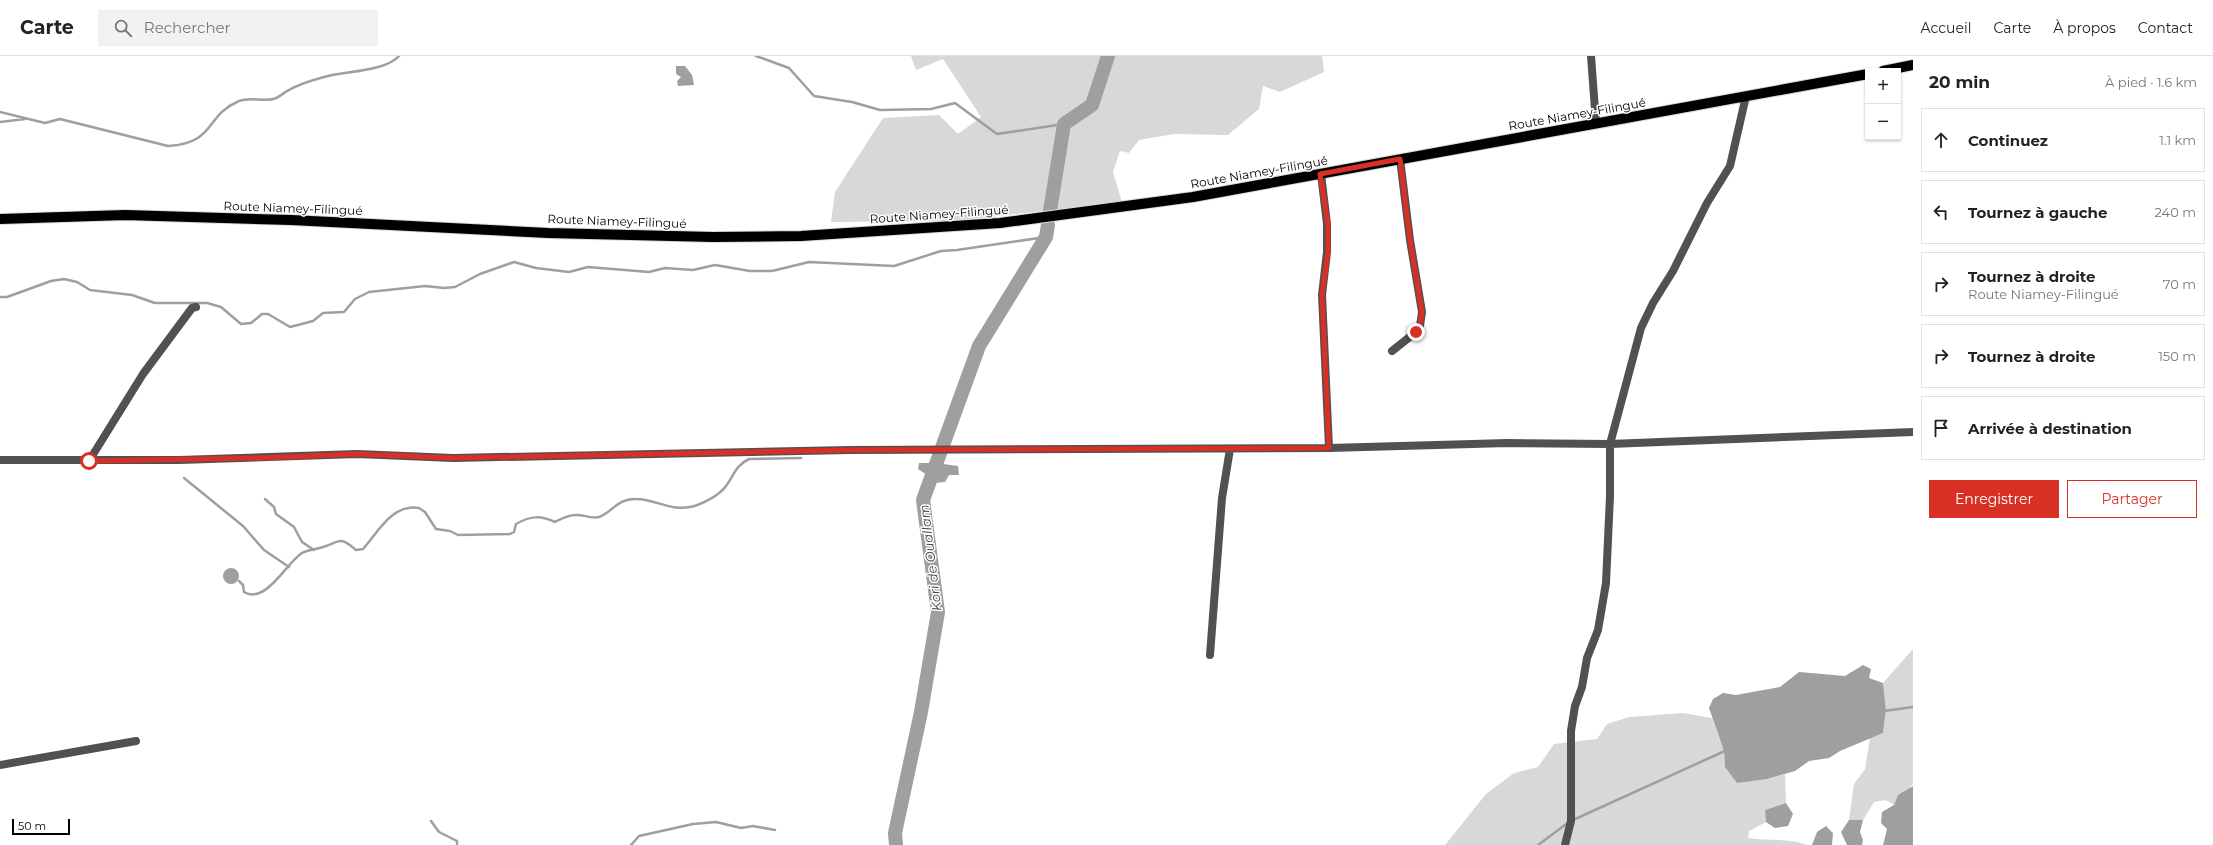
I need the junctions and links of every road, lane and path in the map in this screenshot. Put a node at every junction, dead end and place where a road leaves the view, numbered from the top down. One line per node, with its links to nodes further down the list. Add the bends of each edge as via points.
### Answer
1 (1591, 56): 6 (street)
2 (1913, 66): 3 (main road)
3 (1901, 68)
4 (1865, 75): 5 (main road, Route Niamey-Filingué)
5 (1746, 96): 6 (main road, Route Niamey-Filingué); 13 (street, via 1730,166 1707,203 1641,328)
6 (1596, 124): 7 (main road, Route Niamey-Filingué)
7 (1400, 159): 8 (main road, Route Niamey-Filingué); 11 (street, via 1422,312 1420,326 1416,332)
8 (1320, 174): 9 (main road, Route Niamey-Filingué, via 1072,215 1000,223 801,236 714,237 548,232 125,215); 15 (street, via 1328,224 1328,252 1322,295)
9 (0, 219)
10 (196, 307): 17 (street, via 192,308 143,374)
11 (1392, 352)
12 (1913, 432): 13 (street)
13 (1610, 444): 15 (street, via 1508,443); 21 (street, via 1606,583 1598,630 1587,658 1571,731 1571,821)
14 (1230, 448): 15 (street); 17 (street, via 850,450 453,458 357,454); 18 (street, via 1222,498)
15 (1329, 448)
16 (0, 460): 17 (street)
17 (89, 461)
18 (1210, 655)
19 (136, 741): 20 (street)
20 (0, 765)
21 (1565, 845)

